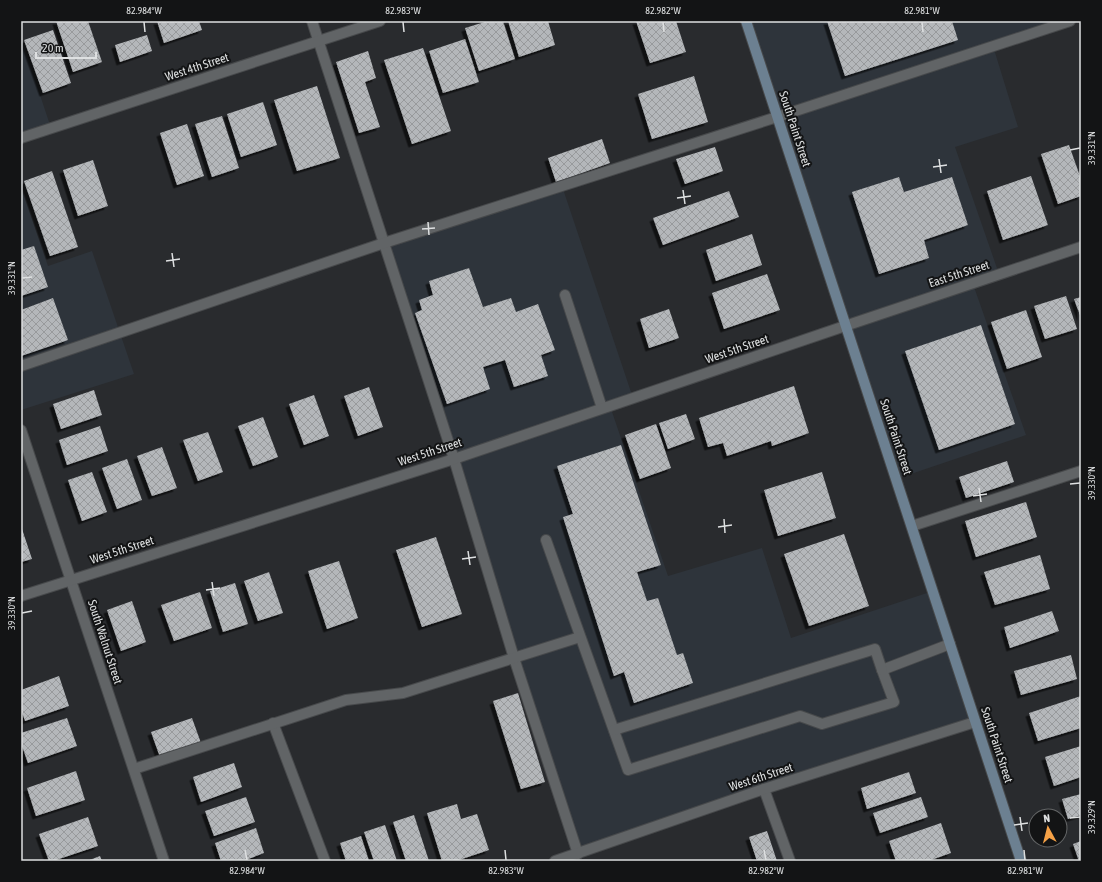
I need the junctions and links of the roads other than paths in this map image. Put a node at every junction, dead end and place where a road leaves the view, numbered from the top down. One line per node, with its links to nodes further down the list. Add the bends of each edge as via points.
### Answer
1 (312, 21): 5 (street)
2 (380, 21): 5 (street, West 4th Street)
3 (746, 21): 6 (main road, South Paint Street)
4 (1070, 21): 6 (street)
5 (319, 41): 7 (street, West 4th Street); 8 (street)
6 (777, 117): 8 (street); 11 (main road, South Paint Street)
7 (22, 136)
8 (384, 243): 12 (street); 15 (street)
9 (1081, 247): 11 (street, East 5th Street)
10 (565, 295): 13 (street)
11 (845, 326): 13 (street, West 5th Street); 17 (main road, South Paint Street)
12 (21, 366)
13 (602, 408): 15 (street, West 5th Street)
14 (21, 430): 19 (street, South Walnut Street)
15 (454, 459): 19 (street, West 5th Street); 23 (street)
16 (1081, 471): 17 (street)
17 (912, 526): 22 (main road, South Paint Street)
18 (546, 540): 21 (street)
19 (71, 580): 20 (street, West 5th Street); 28 (street, South Walnut Street)
20 (21, 596)
21 (580, 637): 23 (street); 27 (street)
22 (950, 644): 24 (street); 25 (main road, South Paint Street)
23 (514, 658): 26 (street, via 402,694 346,700); 30 (street)
24 (882, 670): 27 (street, via 875,649); 27 (street, via 894,702 822,724 800,716 628,770)
25 (975, 722): 29 (street, West 6th Street); 35 (main road, South Paint Street)
26 (273, 723): 28 (street); 32 (street)
27 (614, 730)
28 (134, 769): 31 (street, South Walnut Street)
29 (764, 789): 30 (street, West 6th Street); 34 (street)
30 (578, 854): 33 (street, West 6th Street)
31 (164, 861)
32 (325, 861)
33 (555, 861)
34 (790, 861)
35 (1021, 861)

